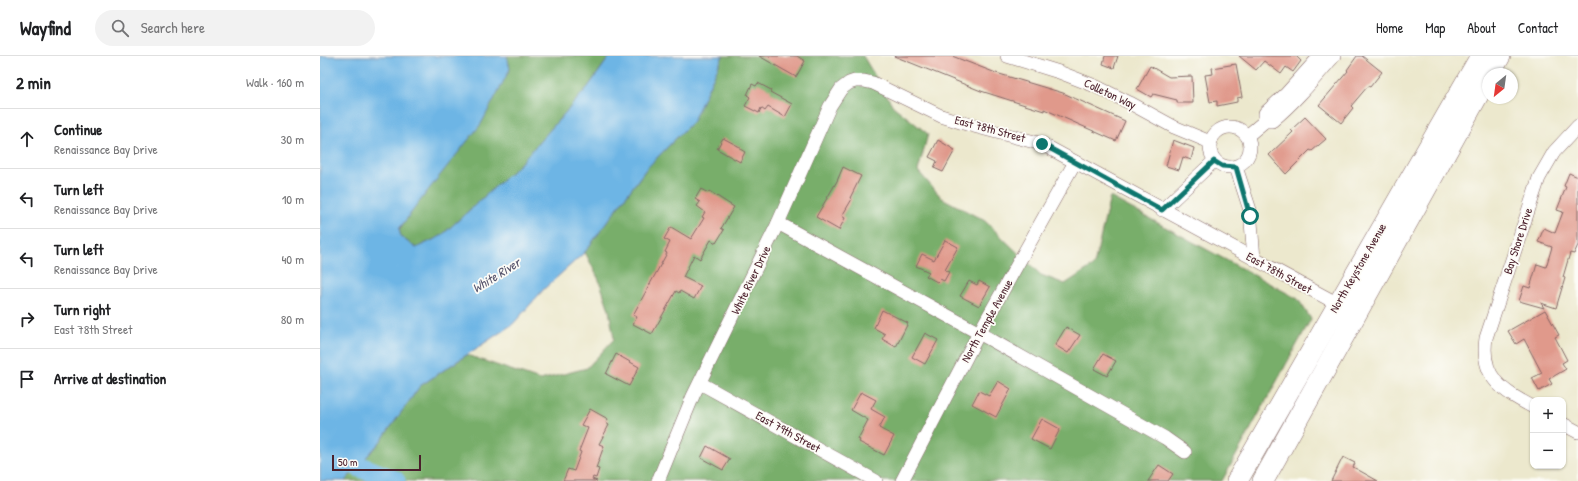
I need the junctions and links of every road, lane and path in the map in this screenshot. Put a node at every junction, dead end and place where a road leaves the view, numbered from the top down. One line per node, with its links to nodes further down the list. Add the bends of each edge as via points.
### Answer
1 (1007, 56): 12 (street, Colleton Way, via 1095,86 1174,127)
2 (1320, 56): 9 (street, via 1265,114)
3 (1334, 56): 9 (street, via 1283,112 1272,121)
4 (1481, 56): 19 (main road, North Keystone Avenue)
5 (1500, 56): 6 (main road)
6 (1493, 68)
7 (849, 83): 14 (street, East 78th Street, via 873,83 942,116 1042,144); 17 (street, White River Drive, via 841,89 830,106)
8 (1482, 88): 30 (main road, North Keystone Avenue)
9 (1265, 121): 11 (street)
10 (1578, 126): 22 (street, Bay Shore Drive, via 1554,152 1539,178 1484,349 1487,366 1499,386)
11 (1247, 136): 12 (street, via 1238,128 1228,127 1219,129); 15 (street, via 1250,148 1248,156)
12 (1210, 142): 13 (street, via 1209,151)
13 (1214, 161): 15 (street, via 1222,166); 16 (street)
14 (1074, 162): 16 (street, East 78th Street); 20 (street, North Temple Avenue)
15 (1236, 167): 18 (street, via 1250,210)
16 (1162, 210): 18 (street, East 78th Street)
17 (778, 223): 20 (street); 21 (street, White River Drive)
18 (1254, 259): 19 (street, East 78th Street)
19 (1338, 304): 29 (main road, North Keystone Avenue)
20 (979, 332): 25 (street, via 1165,438); 28 (street, North Temple Avenue)
21 (700, 383): 26 (street, White River Drive); 27 (street, East 79th Street)
22 (1530, 405)
23 (1566, 426): 24 (street)
24 (1578, 432)
25 (1185, 452)
26 (658, 481)
27 (876, 481)
28 (902, 481)
29 (1236, 481)
30 (1263, 481)

